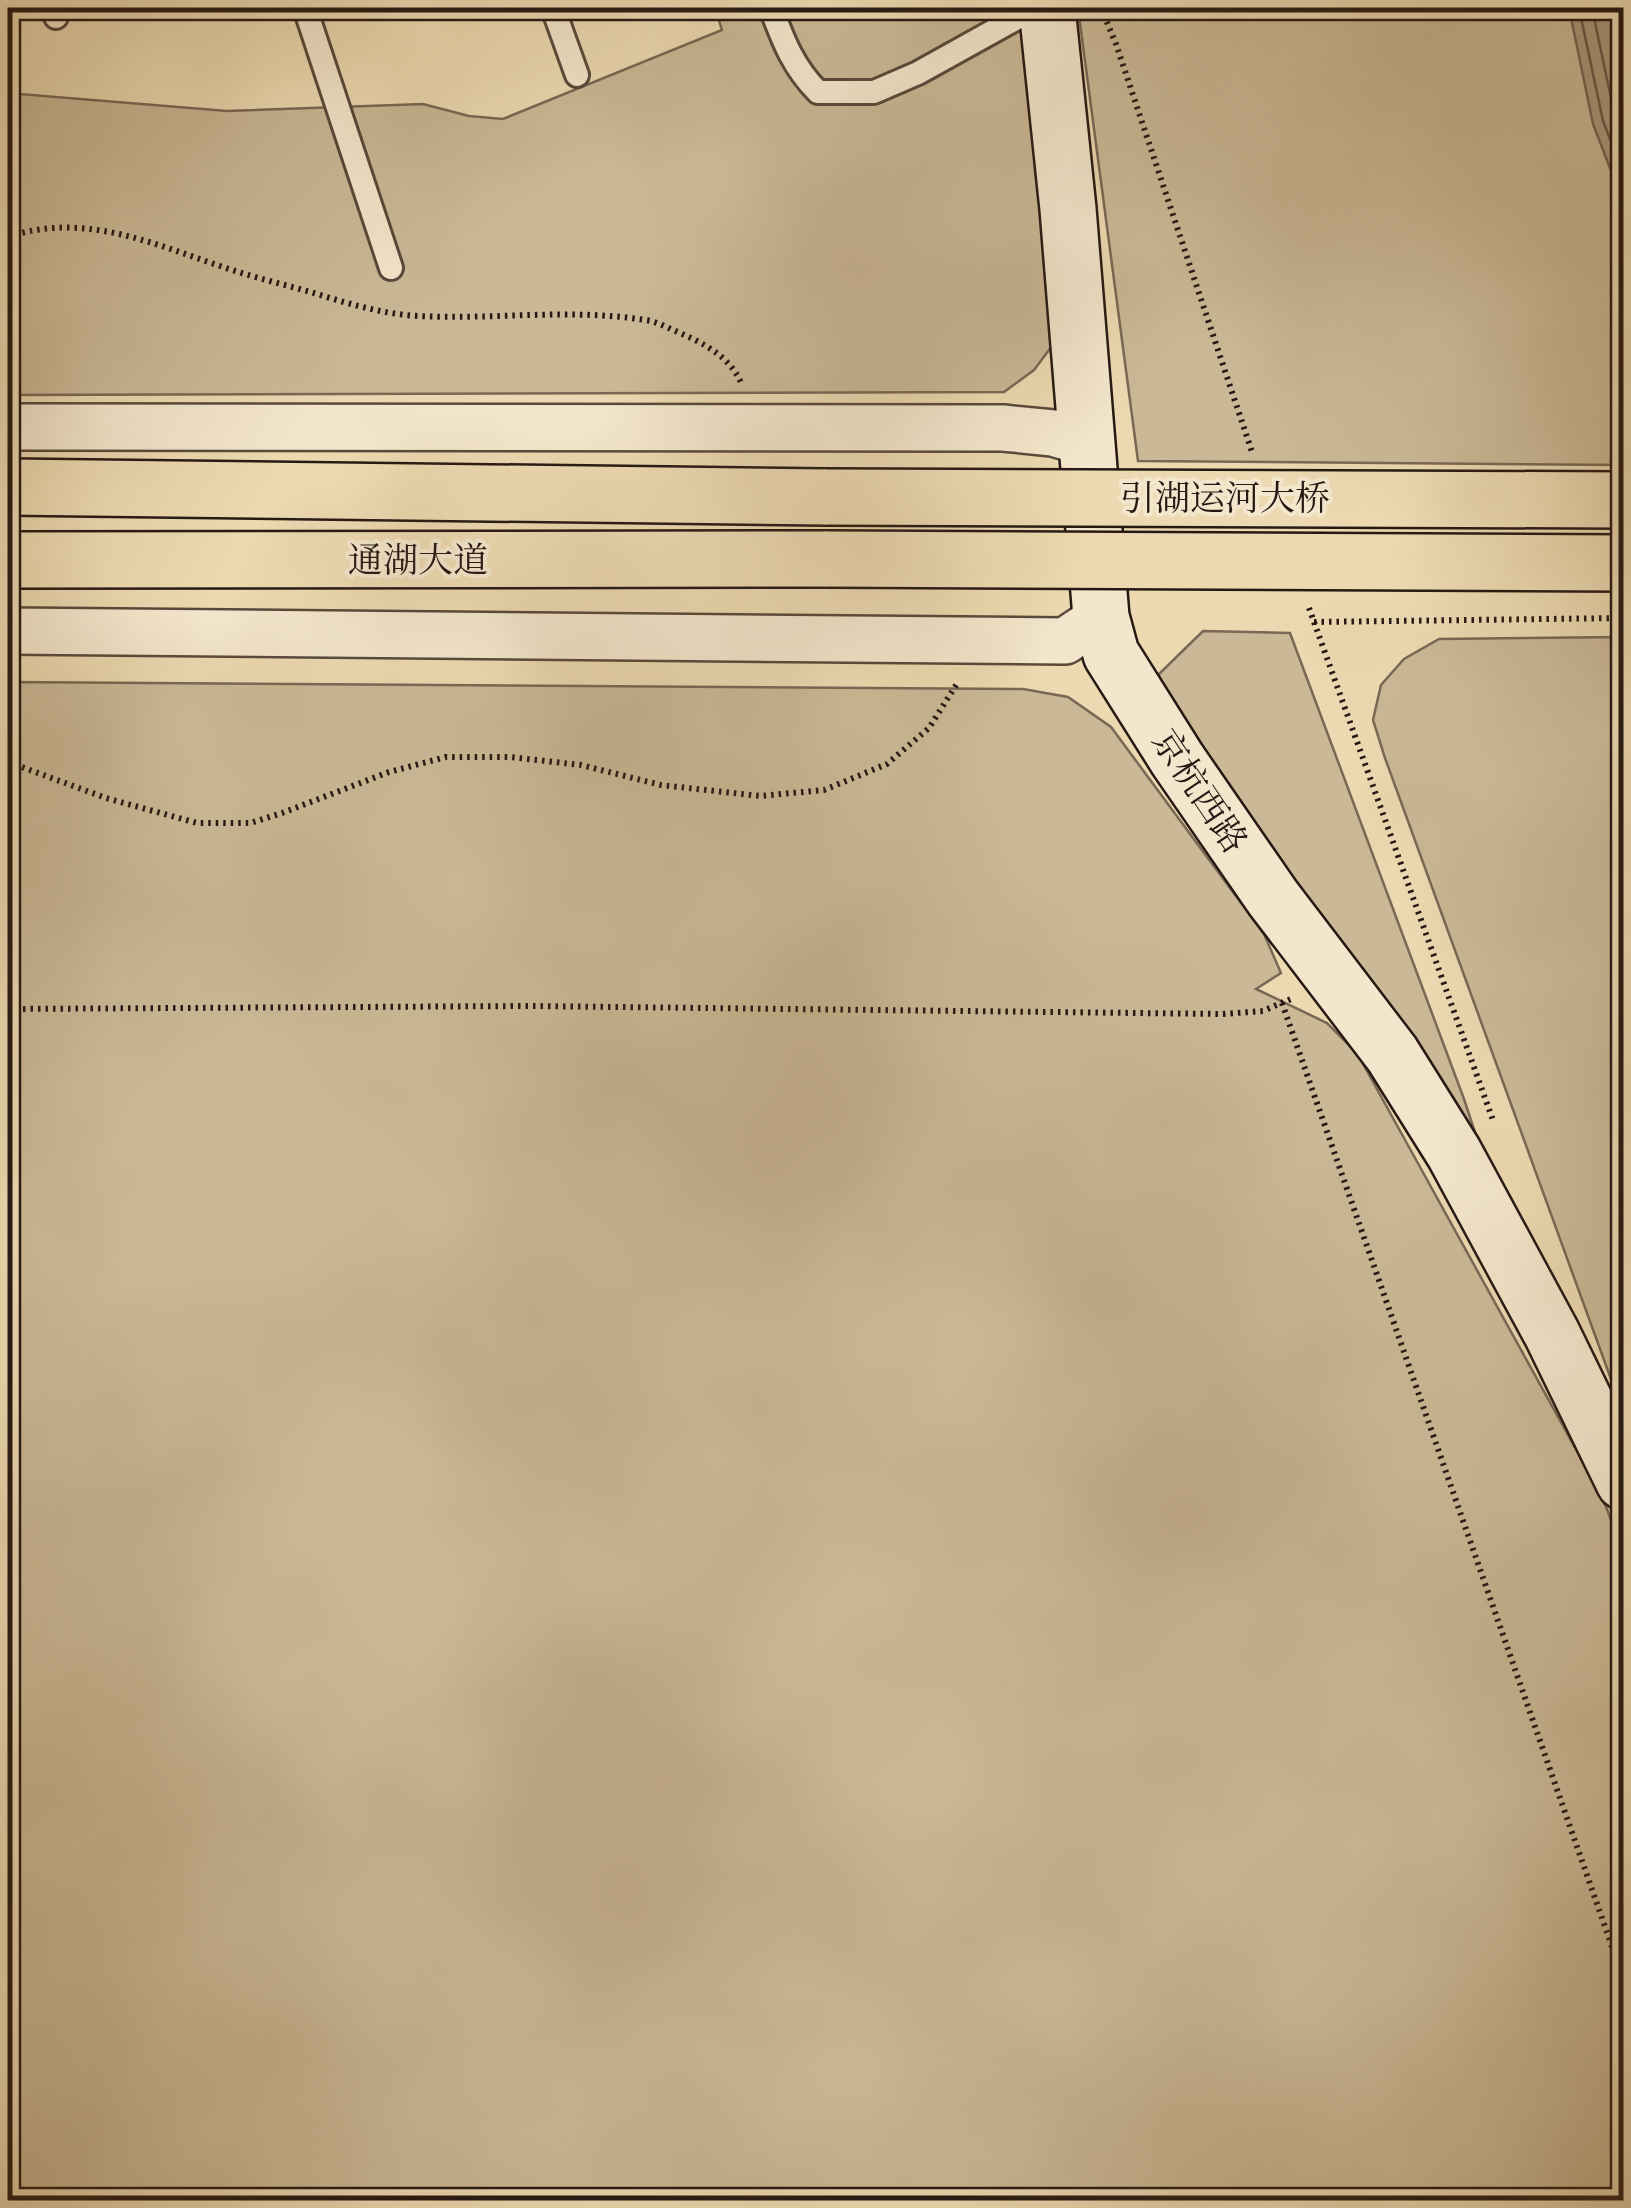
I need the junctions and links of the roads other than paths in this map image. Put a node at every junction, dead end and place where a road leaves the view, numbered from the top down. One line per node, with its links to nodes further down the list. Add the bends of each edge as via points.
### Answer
1 (305, 8): 7 (lane)
2 (553, 8): 6 (lane)
3 (772, 8): 4 (lane, via 802,77 818,92 844,94 874,92 918,73)
4 (1035, 8)
5 (1047, 8): 9 (main road, 京杭西路)
6 (577, 75)
7 (391, 268)
8 (8, 427): 9 (street, via 1003,428)
9 (1088, 442): 16 (main road, 京杭西路)
10 (8, 487): 11 (main road, 通湖大道)
11 (826, 496): 12 (main road, 引湖运河大桥, bridge)
12 (1624, 500)
13 (828, 559): 14 (main road, 通湖大道); 15 (main road, 引湖运河大桥, bridge)
14 (8, 560)
15 (1624, 563)
16 (1101, 617): 17 (street, via 1065,641); 18 (main road, 京杭西路, via 1111,654 1141,704 1273,898 1392,1054 1454,1153)
17 (8, 631)
18 (1624, 1482)

